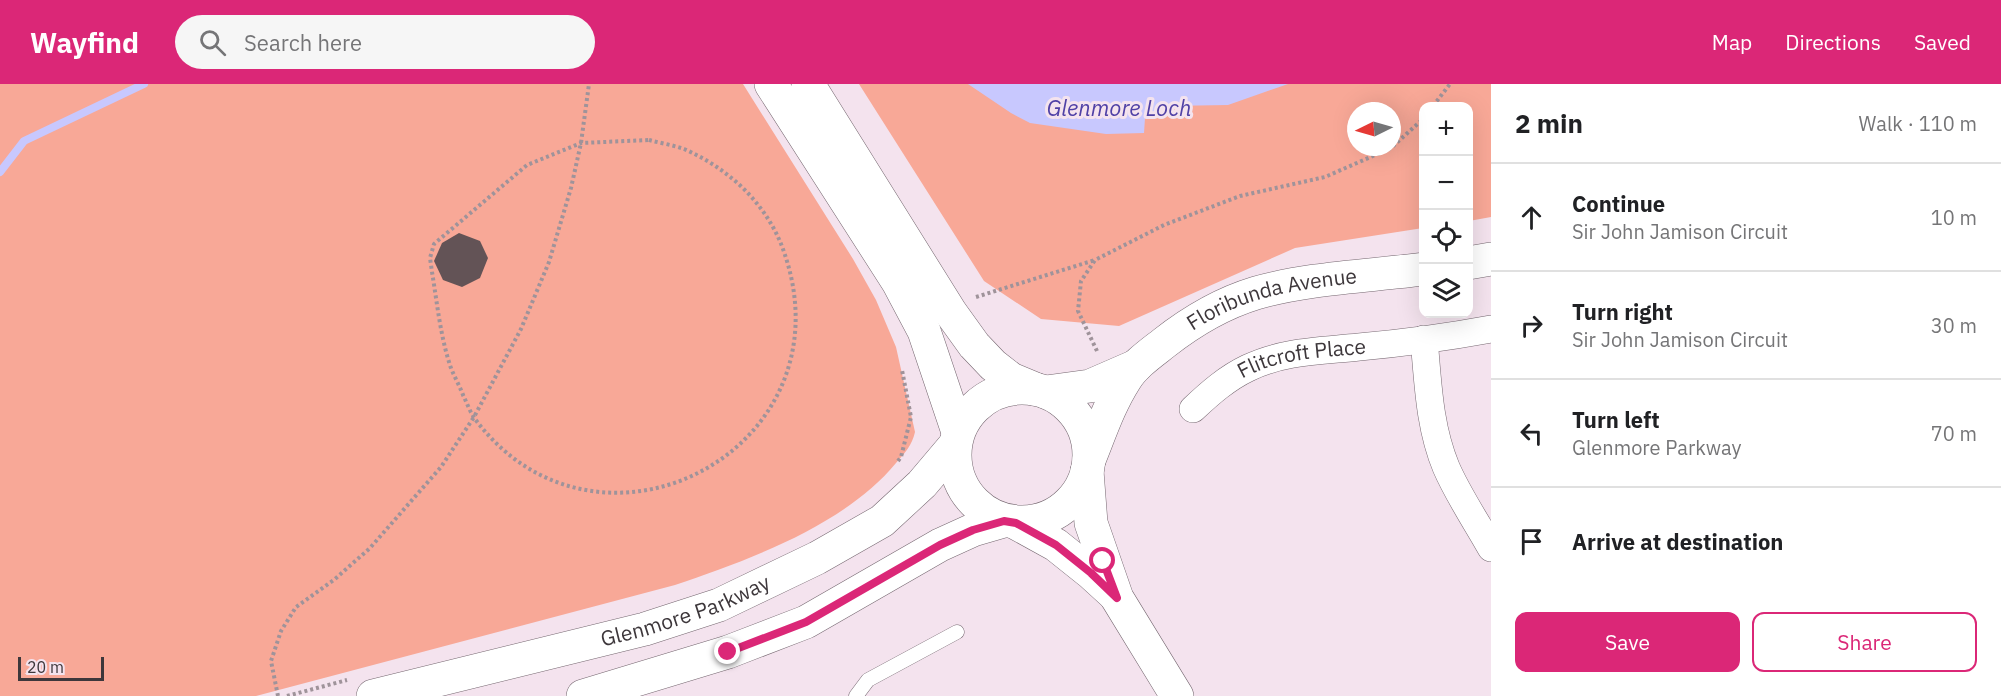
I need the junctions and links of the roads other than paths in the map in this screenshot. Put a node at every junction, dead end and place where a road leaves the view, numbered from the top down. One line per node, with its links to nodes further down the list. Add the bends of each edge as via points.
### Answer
1 (771, 84): 11 (main road, via 898,282 924,331)
2 (808, 84): 9 (main road, via 974,345 1011,379)
3 (1491, 259): 4 (main road)
4 (1473, 262)
5 (1419, 270): 8 (main road, Floribunda Avenue, via 1291,285 1256,294 1198,320)
6 (1491, 329): 7 (street, Flitcroft Place)
7 (1424, 339): 10 (street, Flitcroft Place, via 1303,351 1265,361 1216,387); 14 (street, via 1437,441 1458,490)
8 (1123, 372): 9 (main road, Floribunda Avenue, via 1090,386); 12 (main road, Floribunda Avenue, via 1125,380)
9 (1041, 391): 11 (main road, via 1016,388 997,392 967,416); 12 (main road, via 1065,403 1078,419 1087,438)
10 (1193, 409)
11 (957, 439): 13 (main road, via 955,465 971,500 987,513); 17 (main road, Glenmore Parkway, via 922,484 882,521 817,558 719,605 645,629)
12 (1088, 465): 13 (main road, via 1080,489 1069,504 1035,522); 15 (main road, via 1091,523)
13 (1010, 522): 15 (main road, via 1056,545); 18 (main road, via 973,530 940,545 806,622 728,652)
14 (1491, 548)
15 (1117, 598): 20 (main road)
16 (957, 632): 19 (lane, via 868,680)
17 (363, 687)
18 (583, 696)
19 (856, 696)
20 (1177, 696)

